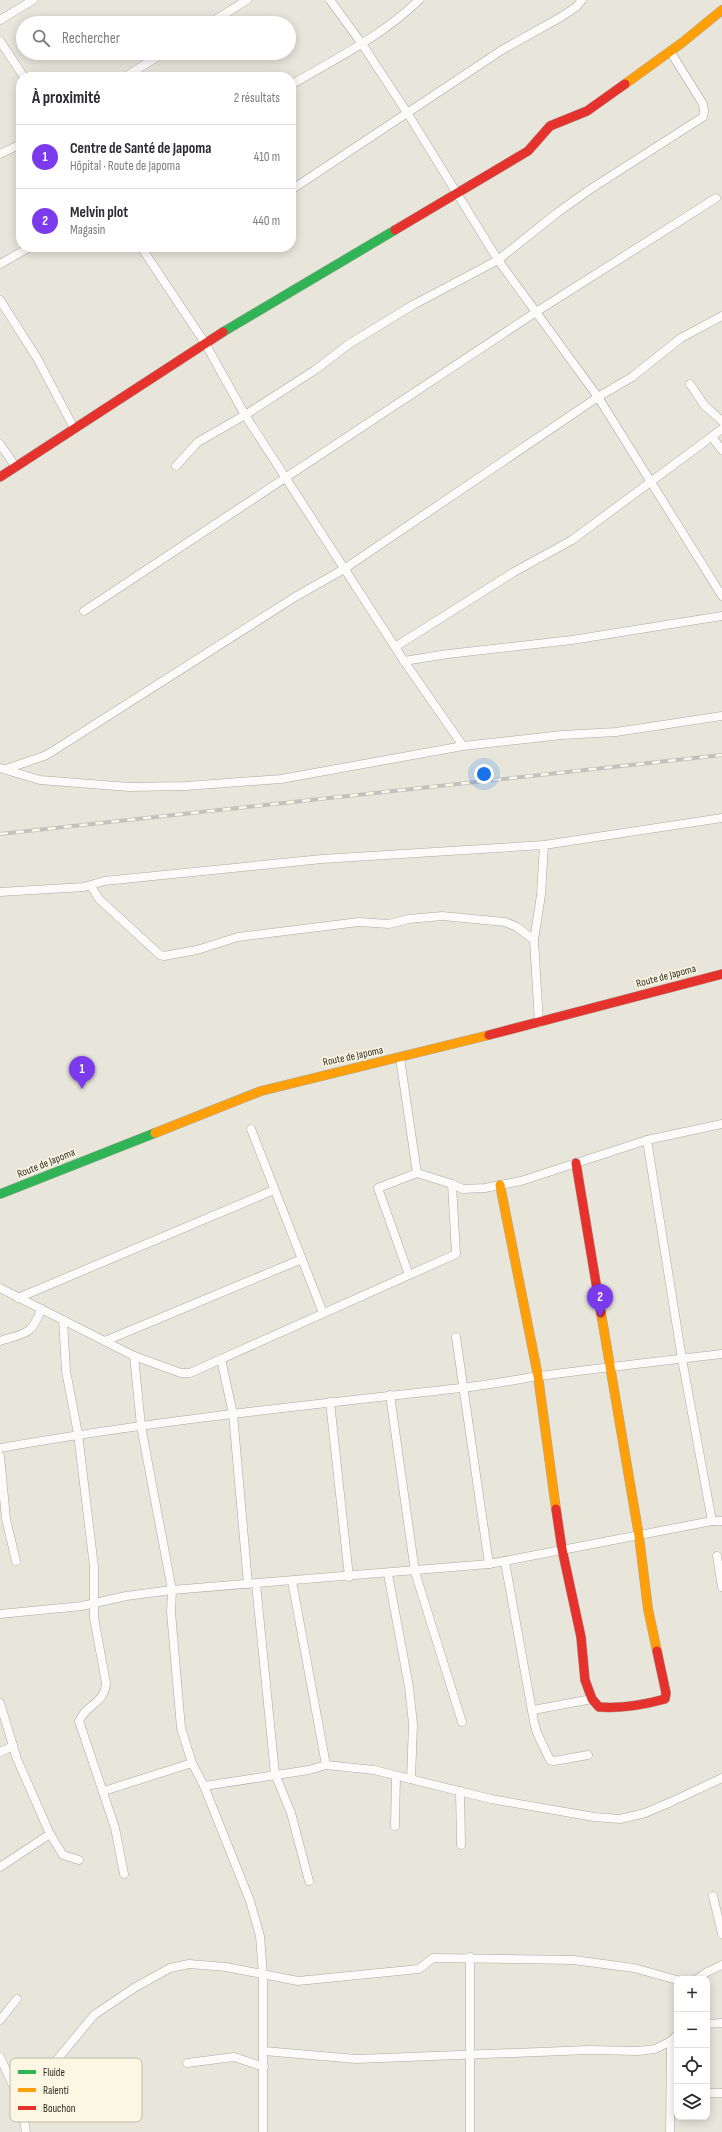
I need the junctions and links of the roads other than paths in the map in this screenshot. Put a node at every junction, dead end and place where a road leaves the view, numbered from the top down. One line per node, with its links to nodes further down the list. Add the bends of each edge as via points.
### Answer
1 (33, 0): 8 (street)
2 (247, 0): 7 (street)
3 (330, 0): 10 (street)
4 (419, 0): 10 (street, via 398,20)
5 (582, 0): 16 (street, via 561,17 502,50)
6 (722, 10): 11 (street)
7 (221, 16)
8 (0, 20)
9 (0, 41): 13 (street)
10 (362, 44): 15 (street); 16 (street)
11 (670, 51): 20 (street, via 586,111 550,126 528,151); 24 (street, via 703,104 702,117 557,212)
12 (152, 60): 14 (street)
13 (21, 72)
14 (133, 72)
15 (296, 82)
16 (408, 114): 19 (street); 20 (street)
17 (16, 146): 18 (street)
18 (0, 154)
19 (296, 187)
20 (457, 194): 24 (street); 29 (street)
21 (716, 198): 27 (street)
22 (21, 252): 25 (street)
23 (144, 252): 29 (street)
24 (498, 260): 27 (street); 32 (street, via 388,320)
25 (0, 264)
26 (0, 300): 34 (street, via 37,358)
27 (536, 312): 31 (street); 42 (street)
28 (722, 316): 31 (street, via 681,338 632,377)
29 (205, 343): 32 (street); 34 (street)
30 (690, 384): 33 (street, via 704,405)
31 (598, 397): 43 (street); 44 (street)
32 (245, 415): 40 (street, via 198,442); 42 (street)
33 (722, 421)
34 (74, 428): 39 (street)
35 (722, 429): 36 (street)
36 (712, 437): 38 (street); 43 (street)
37 (0, 444): 39 (street)
38 (722, 450)
39 (16, 466): 41 (street)
40 (176, 466)
41 (0, 477)
42 (286, 478): 44 (street); 46 (street)
43 (652, 483): 45 (street); 48 (street, via 572,540 514,572)
44 (344, 569): 48 (street); 52 (street, via 295,597 48,754)
45 (722, 596)
46 (84, 611)
47 (722, 616): 49 (street, via 572,640)
48 (395, 647): 49 (street)
49 (404, 661): 51 (street)
50 (722, 716): 51 (street, via 616,732)
51 (463, 746): 52 (street, via 281,779 186,786 129,787 62,783 40,780)
52 (3, 769)
53 (722, 818): 54 (street)
54 (544, 845): 55 (street, via 322,859 104,881); 57 (street, via 541,895)
55 (91, 886): 56 (street); 57 (street, via 104,904 164,956 197,950 238,937 359,922 388,924 442,916 505,922 517,927)
56 (0, 892)
57 (534, 940): 59 (street)
58 (722, 974): 59 (street, Route de Japoma)
59 (539, 1023): 60 (street, Route de Japoma)
60 (400, 1058): 65 (street); 69 (street, Route de Japoma, via 260,1091)
61 (722, 1124): 63 (street)
62 (251, 1129): 68 (street)
63 (647, 1140): 64 (street); 83 (street)
64 (576, 1163): 67 (street); 84 (street)
65 (417, 1173): 66 (street); 71 (street, via 378,1188)
66 (452, 1184): 67 (street, via 463,1190); 71 (street, via 456,1254)
67 (500, 1185): 85 (street)
68 (274, 1190): 70 (street); 73 (street)
69 (0, 1194)
70 (302, 1259): 75 (street); 79 (street)
71 (409, 1275): 75 (street)
72 (0, 1288): 73 (street)
73 (18, 1298): 74 (street)
74 (41, 1310): 76 (street); 78 (street, via 33,1329)
75 (323, 1313): 82 (street)
76 (63, 1320): 79 (street); 91 (street, via 66,1371)
77 (456, 1337): 86 (street)
78 (0, 1341)
79 (105, 1341): 81 (street)
80 (722, 1354): 83 (street)
81 (134, 1356): 82 (street, via 181,1373 190,1373); 90 (street)
82 (221, 1359): 89 (street)
83 (682, 1359): 84 (street); 94 (street)
84 (611, 1367): 85 (street); 96 (street)
85 (538, 1376): 86 (street); 97 (street)
86 (462, 1388): 87 (street); 101 (street)
87 (390, 1395): 88 (street); 102 (street)
88 (330, 1402): 89 (street); 104 (street)
89 (233, 1414): 90 (street); 106 (street)
90 (141, 1426): 91 (street); 108 (street)
91 (78, 1434): 92 (street); 109 (street, via 94,1567)
92 (0, 1448)
93 (0, 1456): 99 (street, via 6,1519)
94 (712, 1521): 95 (street); 96 (street)
95 (722, 1521)
96 (639, 1536): 97 (street); 111 (street, via 648,1609 665,1699 612,1709 599,1707)
97 (562, 1549): 100 (street); 111 (street, via 581,1637 585,1680)
98 (717, 1556): 107 (street)
99 (16, 1561)
100 (505, 1562): 101 (street); 113 (street)
101 (490, 1564): 102 (street)
102 (415, 1572): 103 (street); 114 (street)
103 (388, 1574): 104 (street); 123 (street, via 409,1686 412,1724)
104 (349, 1577): 105 (street)
105 (292, 1581): 106 (street); 119 (street)
106 (252, 1584): 108 (street); 120 (street)
107 (722, 1587)
108 (172, 1590): 109 (street); 118 (street, via 171,1612 181,1728)
109 (94, 1603): 110 (street); 125 (street, via 106,1683 105,1694 83,1712 79,1721)
110 (0, 1614)
111 (592, 1699): 113 (street)
112 (0, 1703): 115 (street)
113 (533, 1710): 117 (street, via 537,1734 550,1760)
114 (462, 1722)
115 (13, 1746): 116 (street); 128 (street)
116 (0, 1752)
117 (588, 1755)
118 (192, 1763): 124 (street); 125 (street)
119 (326, 1765): 120 (street); 121 (street, via 374,1770)
120 (275, 1774): 124 (street); 133 (street, via 291,1813)
121 (396, 1776): 123 (street); 127 (street)
122 (722, 1778): 126 (street, via 645,1813 620,1819 594,1817)
123 (411, 1779): 126 (street)
124 (204, 1786): 138 (street, via 250,1901 260,1936)
125 (104, 1792): 132 (street, via 115,1828)
126 (460, 1792): 129 (street)
127 (395, 1826)
128 (50, 1834): 130 (street, via 63,1855); 131 (street)
129 (461, 1845)
130 (79, 1860)
131 (0, 1867)
132 (124, 1874)
133 (309, 1881)
134 (713, 1896): 135 (street)
135 (722, 1934)
136 (470, 1958): 138 (street, via 432,1958 419,1969 306,1981); 140 (street, via 573,1960 628,1967); 148 (street)
137 (722, 1965): 139 (street)
138 (263, 1975): 147 (street); 150 (street, via 226,1967 189,1964 170,1968 94,2015)
139 (701, 1976)
140 (674, 1979)
141 (17, 1999): 142 (street)
142 (0, 2020)
143 (722, 2023): 144 (street)
144 (710, 2024)
145 (674, 2038): 146 (street)
146 (671, 2041): 148 (street, via 656,2049 638,2051 589,2050); 156 (street)
147 (264, 2051): 148 (street, via 356,2059); 152 (street)
148 (470, 2056): 160 (street)
149 (0, 2057): 153 (street)
150 (58, 2058)
151 (187, 2063): 152 (street, via 234,2057)
152 (264, 2067): 159 (street)
153 (10, 2079)
154 (710, 2093): 155 (street)
155 (722, 2093)
156 (674, 2095): 161 (street)
157 (24, 2122): 158 (street)
158 (26, 2132)
159 (263, 2132)
160 (470, 2132)
161 (670, 2132)

